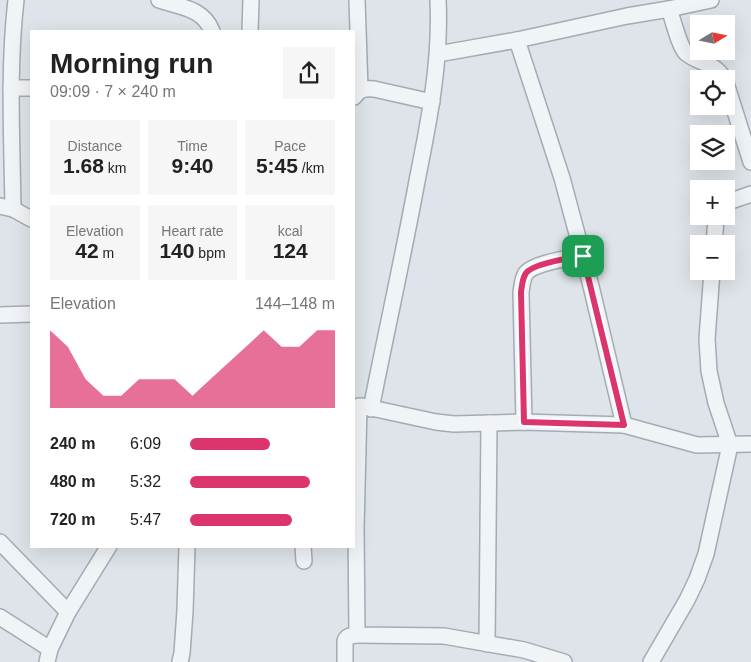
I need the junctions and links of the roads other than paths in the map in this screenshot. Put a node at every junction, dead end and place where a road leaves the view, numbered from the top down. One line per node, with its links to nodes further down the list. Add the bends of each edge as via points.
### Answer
1 (16, 0): 13 (street)
2 (159, 0): 8 (street, via 197,12)
3 (251, 0): 9 (street)
4 (357, 0): 15 (street)
5 (438, 0): 11 (street)
6 (711, 0): 7 (street)
7 (670, 9): 10 (street); 12 (street, via 685,52)
8 (211, 30)
9 (250, 30)
10 (517, 40): 11 (street); 23 (street, via 562,178)
11 (438, 54): 16 (street)
12 (717, 70)
13 (11, 88): 14 (street); 21 (street)
14 (30, 88)
15 (357, 94): 16 (street, via 366,88)
16 (432, 102): 27 (street, via 411,215)
17 (735, 111): 18 (street)
18 (751, 162)
19 (751, 194): 20 (street)
20 (735, 200)
21 (6, 207): 22 (street)
22 (30, 219)
23 (583, 256): 28 (street, via 538,266 528,271 523,279); 30 (street)
24 (711, 280): 32 (street, via 707,339 709,371)
25 (30, 314): 26 (street)
26 (0, 315)
27 (361, 406): 29 (street, via 436,422); 38 (street, via 356,528)
28 (524, 422): 29 (street); 30 (street)
29 (489, 423): 39 (street)
30 (624, 425): 32 (street, via 681,441)
31 (751, 444): 32 (street)
32 (730, 445): 44 (street, via 706,554 697,579)
33 (0, 542): 36 (street)
34 (108, 548): 36 (street)
35 (187, 548): 41 (street)
36 (68, 612): 40 (street)
37 (0, 617): 40 (street)
38 (358, 635): 39 (street, via 444,636); 42 (street, via 346,638)
39 (486, 644): 43 (street, via 524,650)
40 (49, 655)
41 (180, 662)
42 (345, 662)
43 (564, 662)
44 (651, 662)

